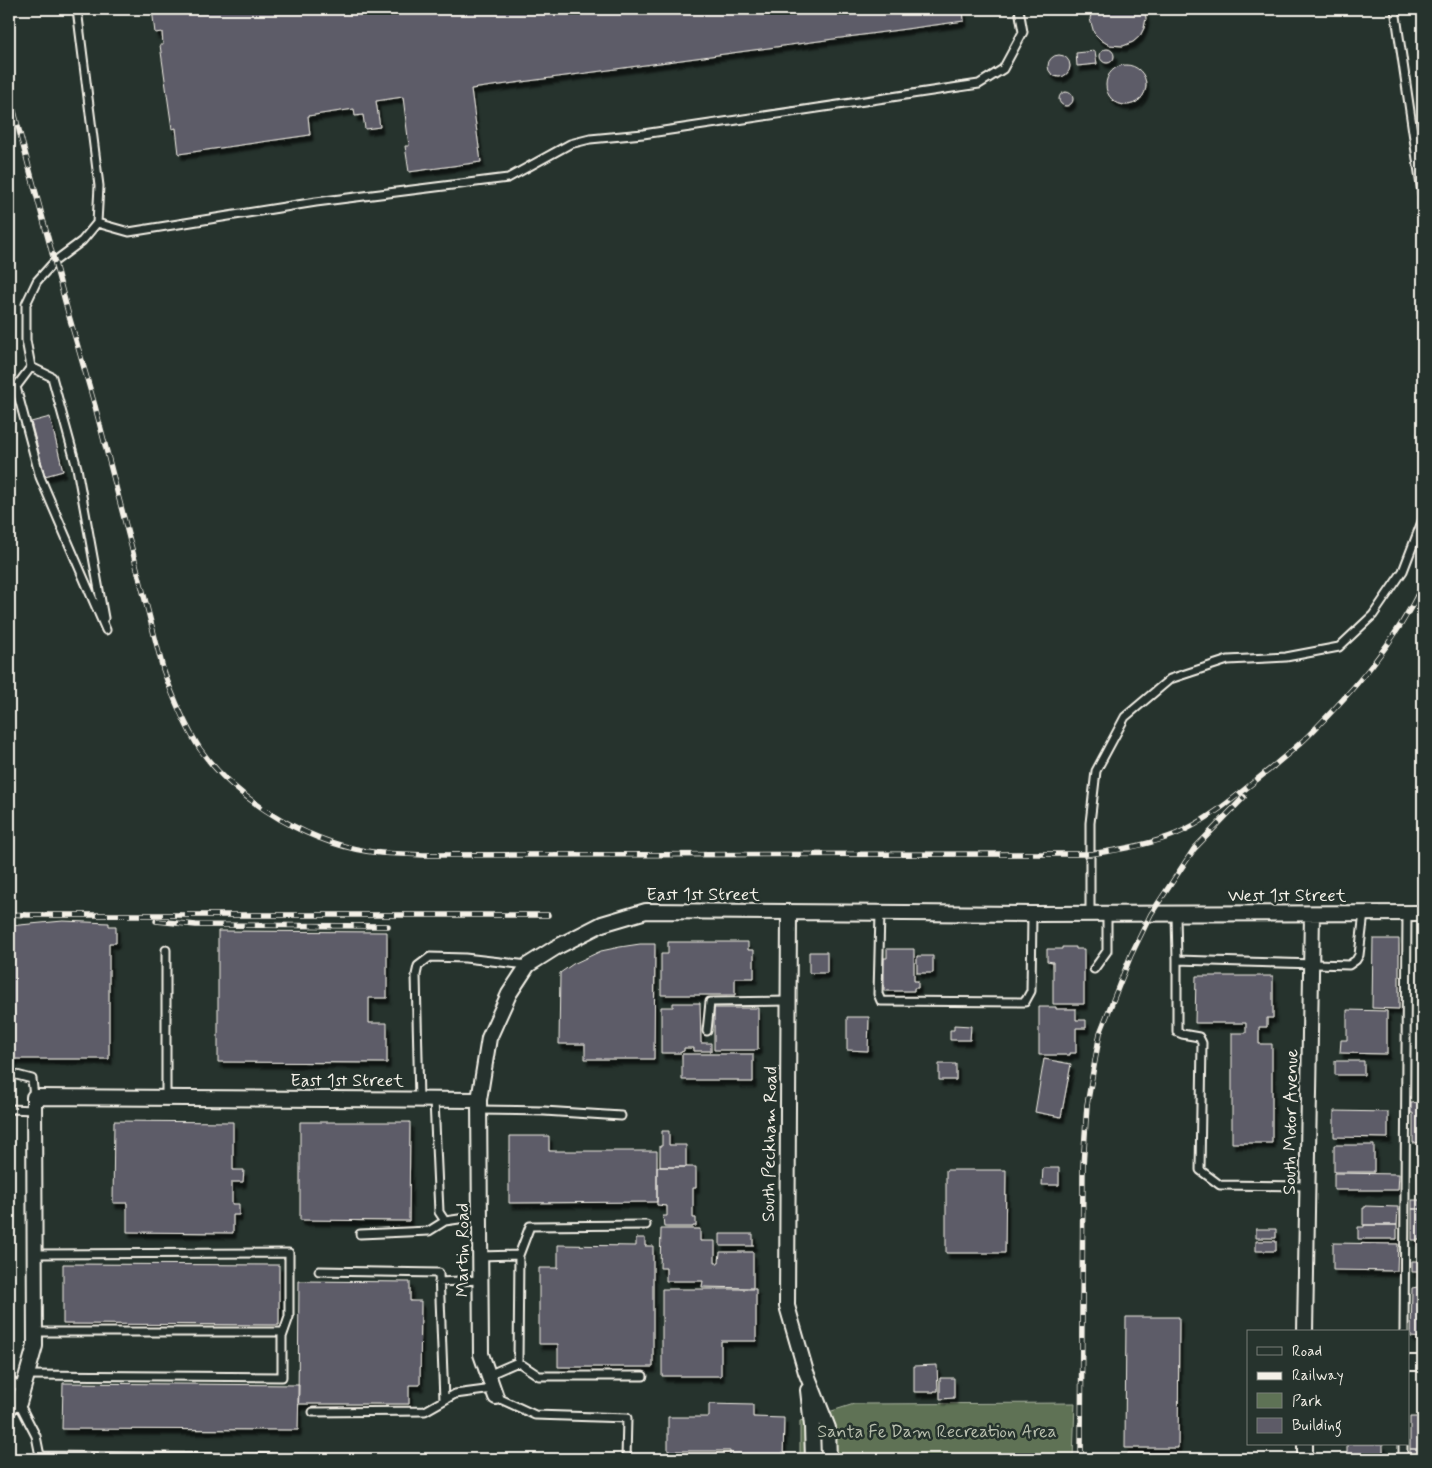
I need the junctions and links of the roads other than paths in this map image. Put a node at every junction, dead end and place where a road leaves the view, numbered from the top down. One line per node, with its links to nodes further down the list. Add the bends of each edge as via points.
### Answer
1 (77, 9): 5 (lane, via 99,186)
2 (1019, 9): 5 (lane, via 1023,32 1002,69 979,84 643,134 590,138 570,144 508,178 316,202 129,232)
3 (1395, 9): 4 (lane)
4 (1423, 200)
5 (97, 222): 6 (lane, via 82,241 55,261 37,281 26,304 26,340)
6 (31, 367): 6 (lane, via 16,387 40,477 106,630 78,468 52,377)
7 (1423, 519): 13 (lane, via 1403,571 1373,615 1339,647 1286,656 1228,660 1170,679 1125,717 1096,771 1090,823)
8 (789, 912): 9 (street, East 1st Street); 22 (street, East 1st Street, via 646,911 602,924); 24 (street, South Peckham Road)
9 (880, 913): 12 (street, East 1st Street); 12 (lane, via 878,994 881,1001 1025,1002 1031,991)
10 (1406, 913): 11 (street, West 1st Street); 18 (street, West 1st Street); 45 (lane)
11 (1423, 913)
12 (1032, 914): 13 (street, East 1st Street)
13 (1090, 914): 14 (street, East 1st Street)
14 (1107, 914): 15 (street, East 1st Street); 23 (lane, via 1107,951)
15 (1151, 914): 16 (street, West 1st Street)
16 (1176, 914): 17 (street, West 1st Street); 20 (lane)
17 (1312, 914): 18 (street, West 1st Street); 21 (street, South Motor Avenue)
18 (1364, 914): 21 (lane, via 1356,960 1349,964)
19 (166, 950): 27 (lane)
20 (1177, 960): 21 (lane); 33 (lane, via 1177,1032 1199,1037 1202,1043 1200,1170 1220,1185)
21 (1312, 964): 33 (street, South Motor Avenue)
22 (528, 965): 28 (lane, via 430,957 418,966); 30 (street, East 1st Street, via 489,1038)
23 (1094, 969)
24 (790, 1001): 25 (lane, via 710,1002); 51 (street, South Peckham Road, via 787,1306)
25 (707, 1031)
26 (9, 1073): 29 (lane, via 32,1079)
27 (166, 1098): 28 (street, East 1st Street); 29 (street, East 1st Street)
28 (426, 1100): 30 (street, East 1st Street); 35 (lane, via 439,1212)
29 (34, 1104): 31 (lane); 38 (street)
30 (479, 1105): 32 (lane); 34 (street, Martin Road)
31 (9, 1109)
32 (621, 1116)
33 (1308, 1186): 44 (street, South Motor Avenue)
34 (480, 1216): 35 (lane); 40 (street, Martin Road)
35 (445, 1220): 37 (lane, via 429,1231)
36 (646, 1225): 39 (lane, via 530,1226)
37 (360, 1234)
38 (34, 1254): 46 (street); 47 (lane, via 289,1253 289,1317)
39 (519, 1255): 40 (lane); 48 (lane)
40 (480, 1256): 42 (street, Martin Road)
41 (319, 1271): 43 (lane, via 439,1273)
42 (480, 1280): 43 (lane); 53 (street, Martin Road, via 481,1354)
43 (439, 1282): 58 (lane)
44 (1305, 1330)
45 (1404, 1330)
46 (35, 1332): 47 (lane); 52 (street, via 35,1346)
47 (284, 1332): 52 (lane, via 282,1377)
48 (518, 1362): 53 (lane); 54 (lane, via 539,1376)
49 (1410, 1363): 50 (street)
50 (1423, 1363)
51 (806, 1372): 66 (street); 67 (street, via 828,1428)
52 (27, 1375): 57 (street)
53 (488, 1375): 56 (street, Martin Road)
54 (643, 1376)
55 (9, 1380): 57 (lane)
56 (494, 1393): 58 (lane, via 455,1394); 65 (lane, via 535,1415 627,1418)
57 (21, 1396): 60 (lane); 63 (lane, via 36,1436)
58 (444, 1400): 59 (lane, via 425,1411)
59 (313, 1412)
60 (9, 1413)
61 (1305, 1446): 68 (street)
62 (1403, 1446): 69 (lane)
63 (38, 1458): 64 (lane)
64 (377, 1459)
65 (626, 1459)
66 (813, 1459)
67 (829, 1459)
68 (1305, 1459)
69 (1403, 1459)

